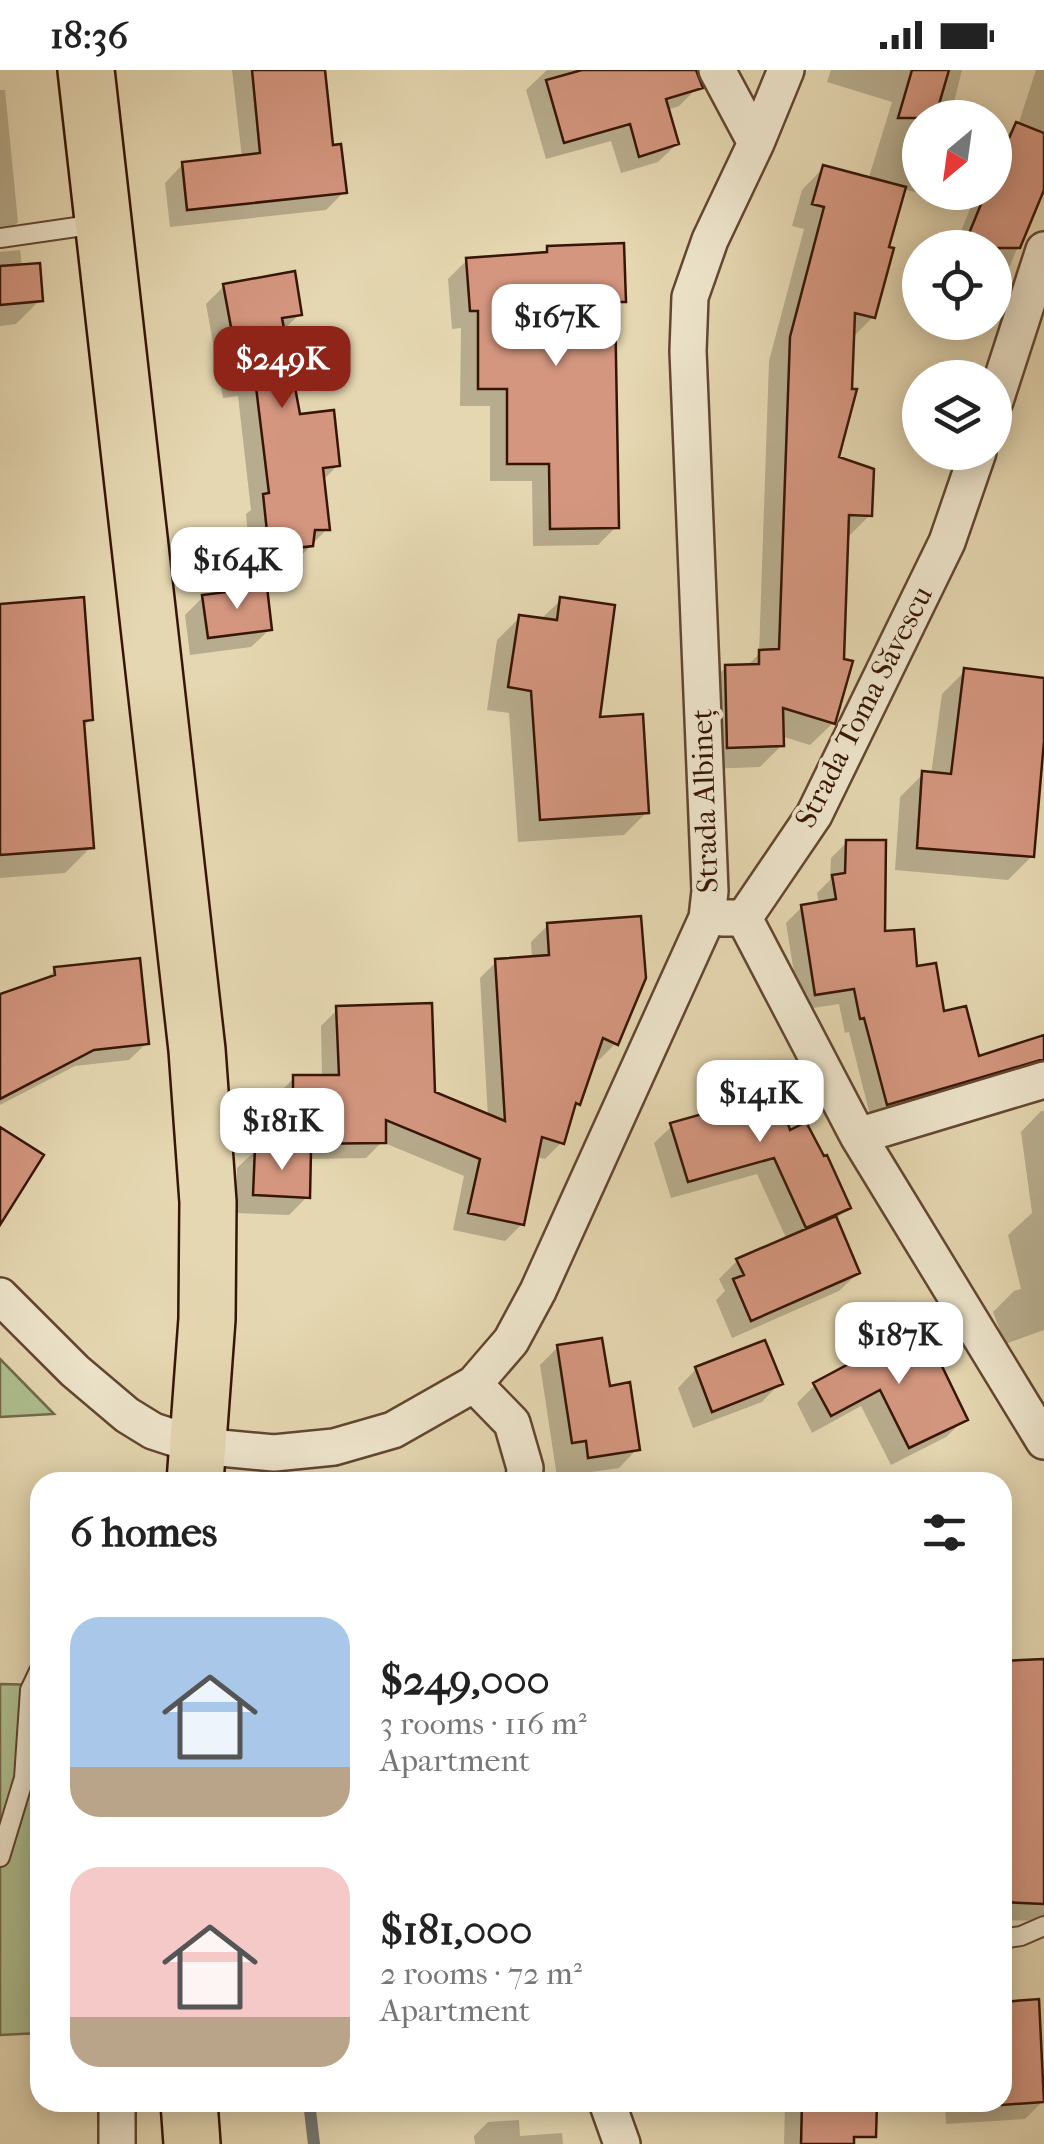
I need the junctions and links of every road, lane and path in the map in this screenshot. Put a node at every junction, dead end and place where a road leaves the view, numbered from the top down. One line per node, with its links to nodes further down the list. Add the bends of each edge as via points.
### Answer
1 (86, 70): 5 (main road)
2 (718, 70): 4 (street)
3 (786, 70): 4 (street, Strada Albineț)
4 (756, 143): 10 (street, Strada Albineț, via 690,298)
5 (103, 223): 6 (lane); 17 (main road, via 200,1088 208,1221)
6 (0, 238)
7 (1044, 250): 8 (street)
8 (1008, 360)
9 (972, 470): 11 (street, Strada Toma Săvescu, via 947,542 814,815)
10 (708, 918): 11 (street); 15 (street, Strada Albineț, via 538,1290 512,1341)
11 (744, 918): 13 (street)
12 (1044, 1080): 13 (street)
13 (858, 1136): 16 (street)
14 (0, 1296): 17 (street, Strada Albineț, via 126,1415)
15 (474, 1384): 17 (street, Strada Albineț, via 392,1430 334,1447); 18 (street, via 512,1422)
16 (1044, 1441)
17 (197, 1464)
18 (525, 1472)
19 (30, 1690): 20 (lane, via 24,1778)
20 (0, 1857)
21 (1044, 1926): 22 (lane)
22 (1012, 1937)
23 (117, 2112): 26 (street)
24 (190, 2112): 27 (main road)
25 (611, 2112): 28 (street)
26 (117, 2144)
27 (192, 2144)
28 (622, 2144)

